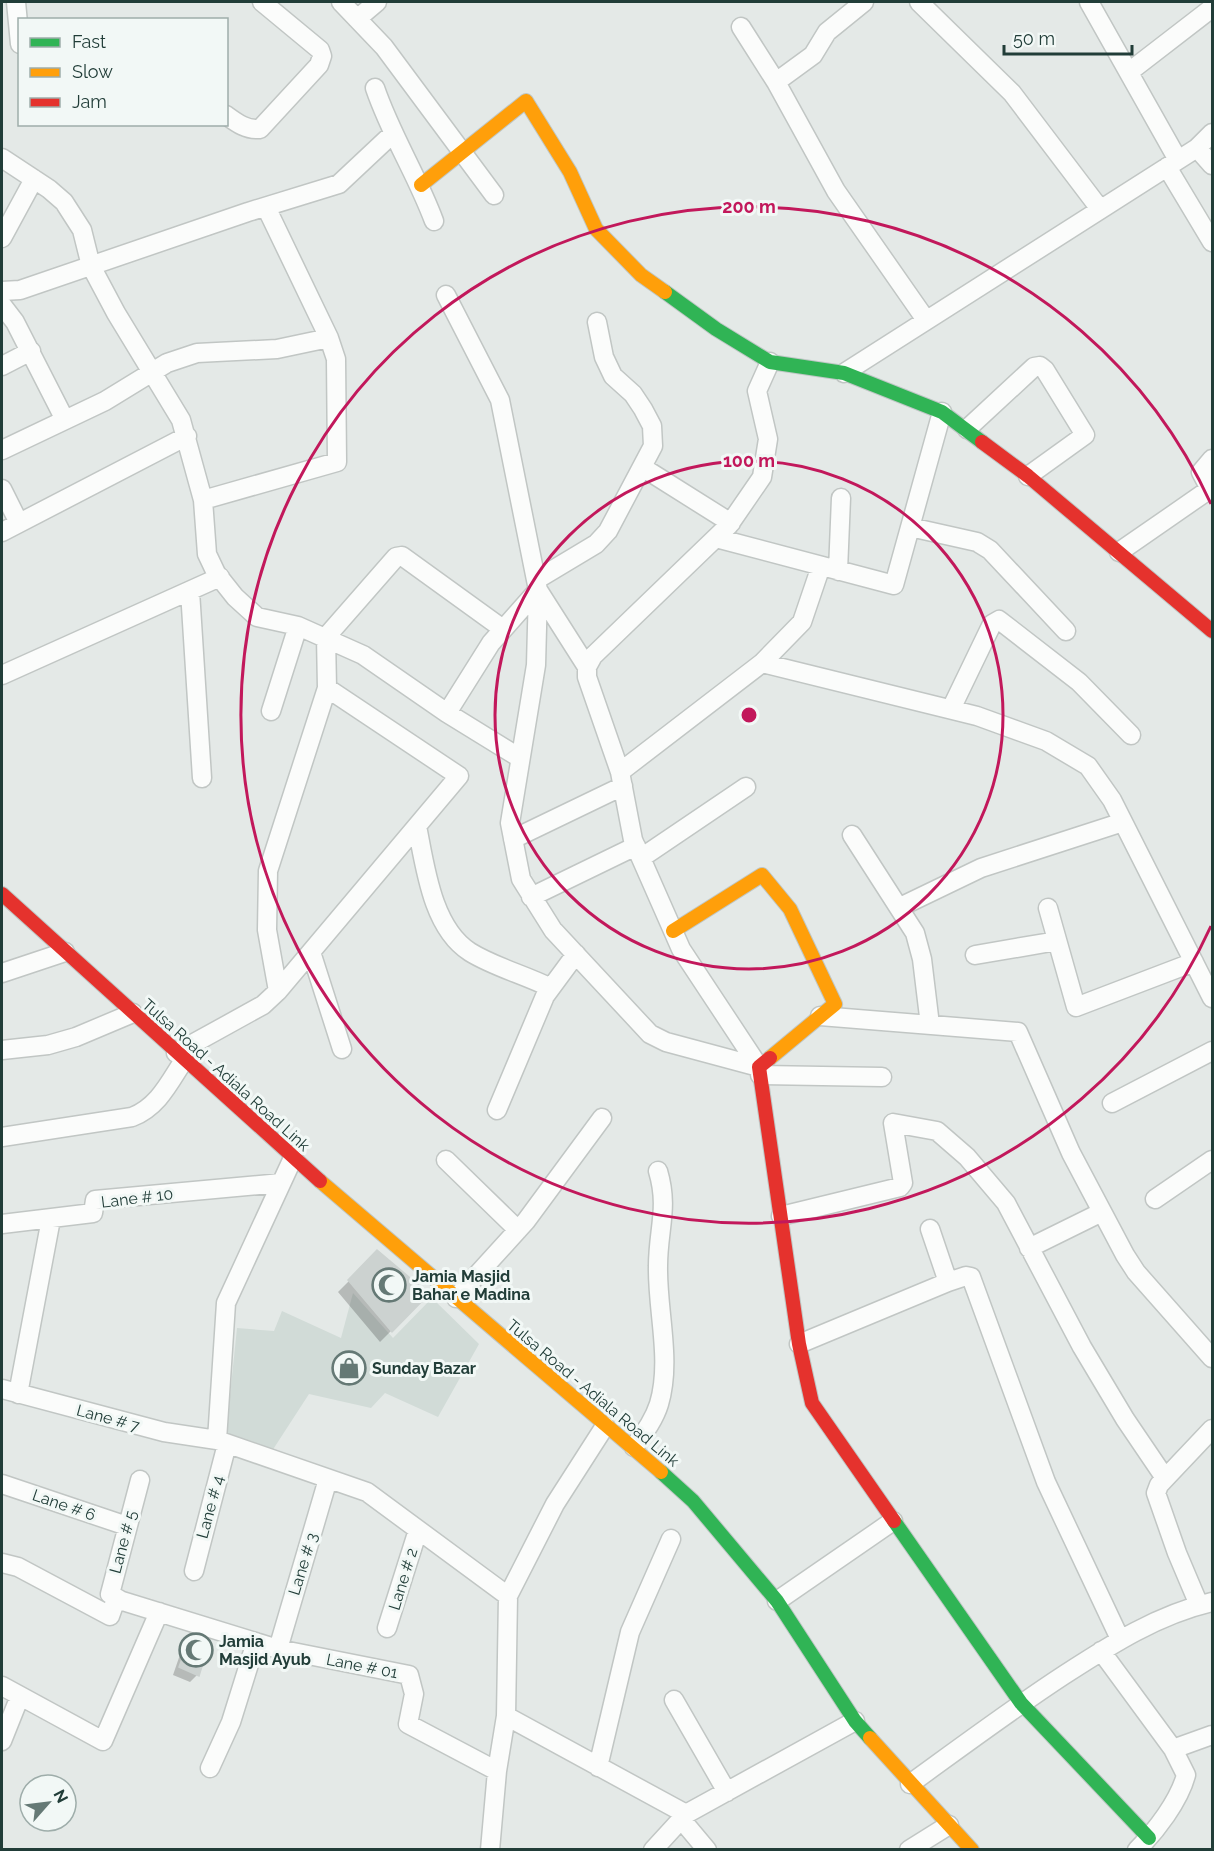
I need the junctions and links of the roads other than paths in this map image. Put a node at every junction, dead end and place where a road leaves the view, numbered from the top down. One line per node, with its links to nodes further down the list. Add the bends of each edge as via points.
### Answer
1 (16, 2): 10 (street)
2 (262, 2): 15 (street, via 321,50 322,56 319,65 260,129 245,127)
3 (341, 2): 9 (street)
4 (377, 2): 9 (street)
5 (864, 2): 13 (street, via 828,32 813,55)
6 (919, 2): 27 (street, via 1012,93)
7 (1089, 2): 12 (street)
8 (1212, 8): 12 (street)
9 (357, 19): 19 (street, via 384,47)
10 (18, 23)
11 (741, 27): 13 (street)
12 (1129, 72): 21 (street)
13 (776, 82): 35 (street, via 836,191)
14 (375, 88): 24 (street, via 385,119)
15 (228, 116)
16 (1212, 133): 18 (street)
17 (387, 139): 26 (street, via 339,184)
18 (1197, 148): 21 (street); 22 (street)
19 (463, 152): 24 (street); 25 (street); 39 (street, via 526,101 570,172 596,229 641,275)
20 (2, 158): 23 (street)
21 (1173, 163): 27 (street); 30 (street)
22 (1212, 165)
23 (34, 178): 29 (street); 31 (street, via 64,202 82,230)
24 (421, 185): 28 (street)
25 (494, 195)
26 (266, 207): 31 (street); 37 (street)
27 (1100, 209): 35 (street)
28 (434, 222)
29 (2, 238)
30 (1212, 242)
31 (91, 266): 32 (street, via 20,290); 41 (street)
32 (2, 291)
33 (446, 295): 63 (street, via 500,400)
34 (2, 305): 38 (street)
35 (926, 320): 42 (street)
36 (597, 322): 49 (street, via 604,357 613,376 633,393 652,426 652,446)
37 (329, 338): 41 (street, via 277,349 197,353 167,363); 54 (street, via 336,358 337,462)
38 (31, 351): 40 (street); 44 (street)
39 (770, 362): 42 (street); 56 (street, via 757,391 768,439 762,477)
40 (2, 366)
41 (153, 373): 44 (street); 46 (street)
42 (844, 373): 43 (street)
43 (942, 412): 45 (street); 57 (street)
44 (65, 420): 47 (street)
45 (968, 429): 50 (street); 50 (street, via 1034,367 1040,366 1085,435)
46 (187, 436): 54 (street); 55 (street)
47 (2, 450)
48 (1212, 459): 52 (street, via 1201,472)
49 (642, 467): 56 (street); 63 (street, via 608,531 596,544)
50 (1028, 476): 60 (street)
51 (2, 489): 55 (street)
52 (1211, 490): 60 (street)
53 (841, 498): 61 (street)
54 (203, 500): 62 (street, via 207,554)
55 (19, 523): 58 (street)
56 (731, 523): 59 (street)
57 (910, 527): 61 (street, via 894,585); 67 (street, via 983,546)
58 (2, 532)
59 (716, 538): 61 (street); 71 (street, via 593,656)
60 (1119, 552): 68 (street)
61 (830, 568): 70 (street, via 802,622)
62 (220, 577): 64 (street); 65 (street, via 257,618)
63 (537, 585): 66 (street); 71 (street); 78 (street, via 536,665)
64 (190, 591): 72 (street); 79 (street)
65 (298, 626): 69 (street); 75 (street)
66 (503, 629): 69 (street, via 402,556 396,557); 76 (street)
67 (1066, 631)
68 (1212, 631)
69 (326, 637): 73 (street); 76 (street, via 363,655)
70 (762, 663): 74 (street); 80 (street)
71 (587, 667): 80 (street)
72 (2, 675)
73 (327, 688): 83 (street, via 459,776); 100 (street, via 268,871 267,930)
74 (951, 709): 77 (street, via 992,624 999,620 1079,682); 82 (street, via 1046,741 1088,766 1100,779)
75 (271, 711)
76 (447, 713): 78 (street)
77 (1131, 735)
78 (520, 758): 85 (street, via 510,823)
79 (202, 778)
80 (622, 779): 85 (street); 86 (street)
81 (746, 787): 86 (street)
82 (1123, 822): 89 (street, via 981,868); 97 (street)
83 (417, 826): 94 (street); 99 (street, via 435,907 457,939 468,951)
84 (852, 835): 89 (street)
85 (513, 839): 88 (street, via 521,879)
86 (639, 852): 88 (street); 91 (street)
87 (2, 894): 93 (street, Tulsa Road - Adiala Road Link)
88 (531, 897): 95 (street, via 553,930)
89 (900, 907): 104 (street, via 915,933)
90 (1047, 908): 92 (street)
91 (673, 931): 103 (street, via 762,875 790,909 835,1004); 109 (street)
92 (1056, 941): 96 (street); 97 (street, via 1074,1004 1080,1008)
93 (65, 952): 98 (street); 102 (street, Tulsa Road - Adiala Road Link)
94 (312, 952): 100 (street); 105 (street)
95 (576, 954): 99 (street); 109 (street, via 650,1034)
96 (975, 955)
97 (1194, 962): 101 (street)
98 (2, 972)
99 (551, 988): 112 (street)
100 (278, 991): 108 (street, via 263,1005)
101 (1212, 998)
102 (132, 1013): 106 (street, via 48,1045); 108 (street, Tulsa Road - Adiala Road Link)
103 (820, 1017): 104 (street); 109 (street)
104 (930, 1025): 121 (street, via 1018,1032 1071,1153)
105 (342, 1049)
106 (2, 1050)
107 (1212, 1051): 111 (street)
108 (180, 1056): 114 (street, via 154,1105 144,1112); 115 (street, Tulsa Road - Adiala Road Link)
109 (760, 1071): 110 (street); 122 (street)
110 (882, 1077)
111 (1112, 1103)
112 (497, 1110)
113 (602, 1118): 126 (street)
114 (2, 1137)
115 (292, 1158): 119 (street, Lane # 4); 129 (street, Tulsa Road - Adiala Road Link)
116 (446, 1160): 126 (street)
117 (1212, 1160): 120 (street)
118 (658, 1171): 136 (street, via 664,1201 658,1267 663,1365 660,1402 653,1421)
119 (281, 1183): 123 (street, Lane # 10, via 95,1200 93,1213); 135 (street, Lane # 4, via 226,1303)
120 (1155, 1198)
121 (1102, 1212): 127 (street); 131 (street, via 1136,1272)
122 (781, 1216): 127 (street, via 900,1187 903,1183 893,1123 938,1131 967,1157 1006,1203); 130 (street)
123 (51, 1219): 124 (street, Lane # 10); 132 (street)
124 (2, 1224)
125 (930, 1229): 128 (street)
126 (518, 1230): 129 (street)
127 (1029, 1248): 137 (street, via 1082,1347)
128 (948, 1282): 130 (street); 153 (street, via 966,1276 973,1279 1046,1482)
129 (456, 1298): 133 (street, Tulsa Road - Adiala Road Link)
130 (799, 1344): 141 (street, via 812,1403)
131 (1212, 1358)
132 (10, 1391): 135 (street, Lane # 7, via 164,1432)
133 (605, 1426): 136 (street, Tulsa Road - Adiala Road Link); 147 (street, via 555,1504)
134 (1212, 1429): 137 (street)
135 (222, 1442): 138 (street, Lane # 7); 146 (street, Lane # 4)
136 (634, 1447): 149 (street, Tulsa Road - Adiala Road Link, via 693,1501)
137 (1165, 1478): 150 (street, via 1156,1493)
138 (328, 1479): 143 (street, Lane # 7, via 367,1492); 155 (street, Lane # 3)
139 (140, 1480): 142 (street, Lane # 5)
140 (2, 1484): 142 (street, Lane # 6)
141 (893, 1521): 149 (street); 160 (street)
142 (126, 1526): 148 (street, Lane # 5, via 110,1594)
143 (418, 1530): 147 (street, Lane # 7); 152 (street, Lane # 2)
144 (671, 1539): 166 (street, via 630,1632)
145 (10, 1565): 148 (street, via 110,1616 116,1599)
146 (194, 1571)
147 (508, 1596): 161 (street)
148 (120, 1600): 151 (street, Lane # 01)
149 (777, 1601): 162 (street, Tulsa Road - Adiala Road Link)
150 (1206, 1603): 153 (street)
151 (159, 1612): 154 (street, Lane # 01); 158 (street, via 103,1742)
152 (387, 1628)
153 (1120, 1638): 156 (street)
154 (256, 1642): 155 (street, Lane # 01); 167 (street, via 231,1722)
155 (278, 1649): 168 (street, Lane # 01, via 409,1675 414,1694 408,1724)
156 (1101, 1651): 160 (street); 165 (street)
157 (2, 1686): 158 (street)
158 (20, 1696): 164 (street)
159 (674, 1700): 170 (street)
160 (1021, 1703): 169 (street); 173 (street)
161 (506, 1716): 166 (street); 168 (street)
162 (855, 1721): 169 (street, Tulsa Road - Adiala Road Link); 170 (street)
163 (1212, 1735): 165 (street)
164 (2, 1741)
165 (1173, 1749): 173 (street, via 1186,1775 1183,1786)
166 (598, 1767): 171 (street)
167 (210, 1768)
168 (497, 1771): 174 (street)
169 (910, 1784): 172 (street, Tulsa Road - Adiala Road Link)
170 (727, 1792): 171 (street)
171 (683, 1817): 175 (street); 176 (street)
172 (949, 1825): 177 (street); 178 (street, Tulsa Road - Adiala Road Link)
173 (1143, 1844)
174 (490, 1850)
175 (653, 1850)
176 (707, 1850)
177 (909, 1850)
178 (972, 1850)

